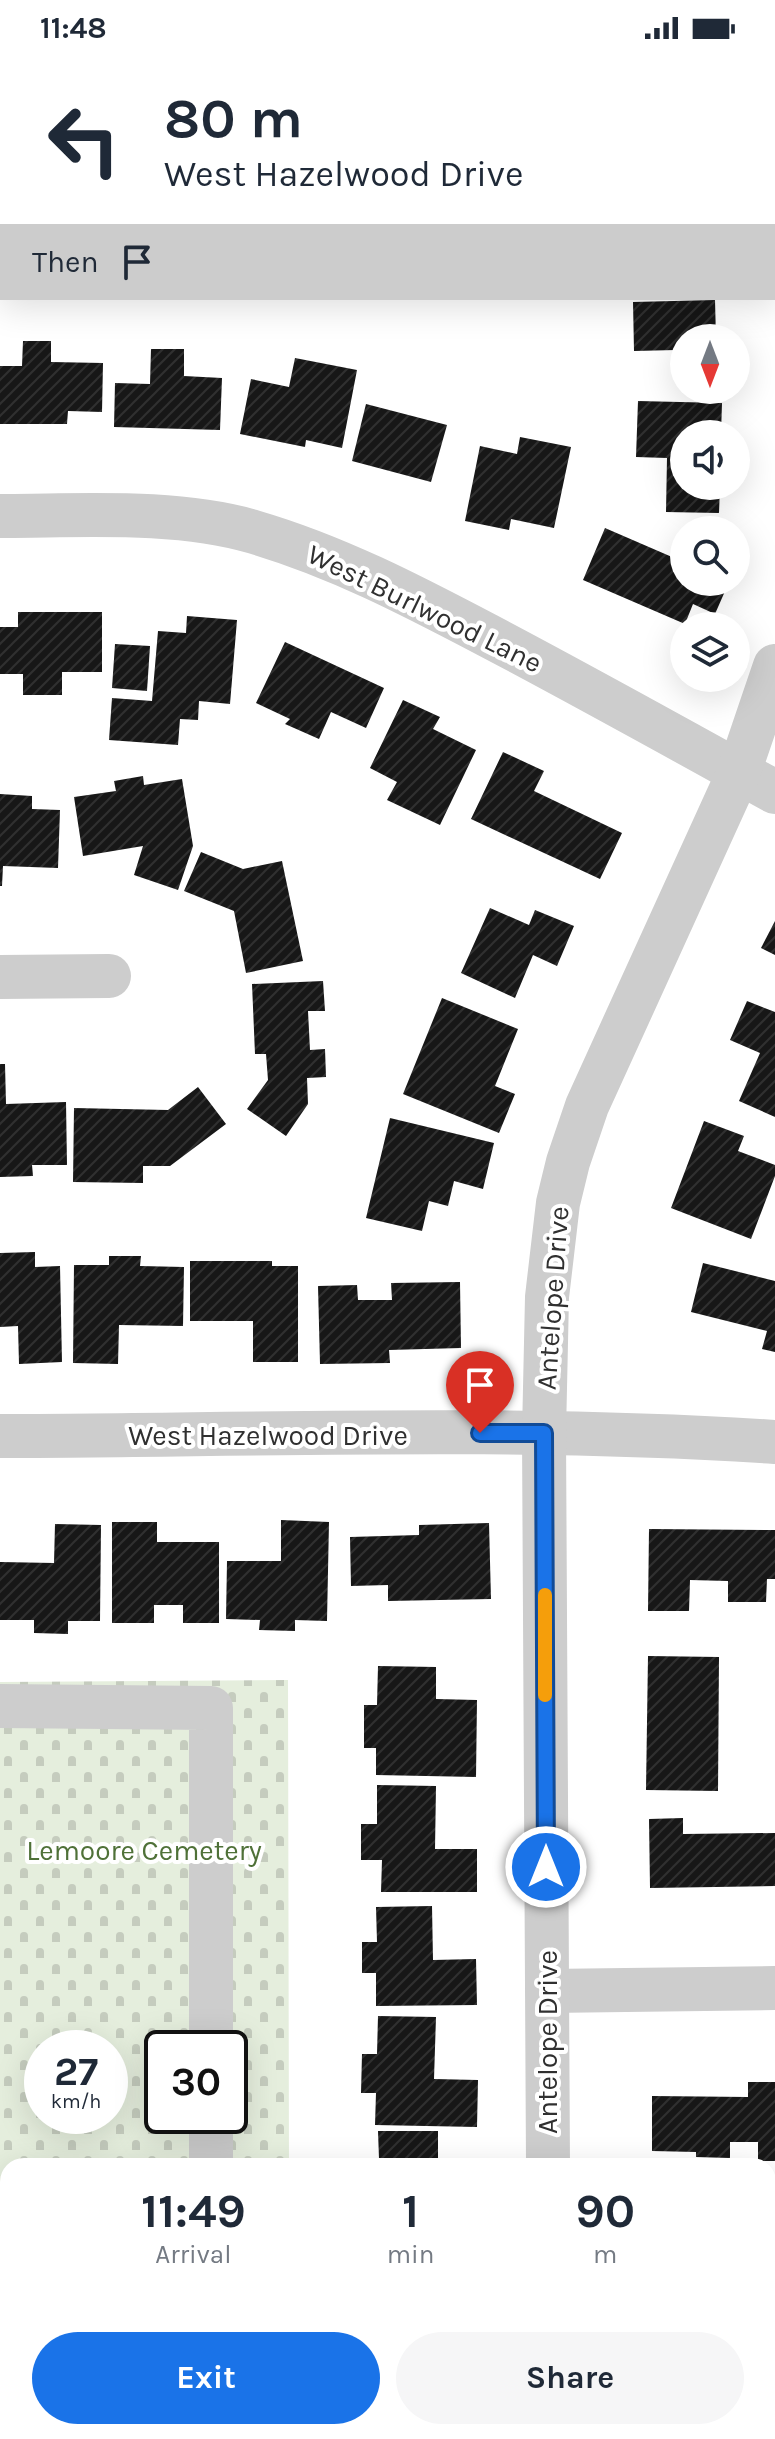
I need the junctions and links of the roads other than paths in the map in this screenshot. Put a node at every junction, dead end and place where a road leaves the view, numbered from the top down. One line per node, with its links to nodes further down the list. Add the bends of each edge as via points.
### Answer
1 (0, 516): 3 (street, West Burlwood Lane, via 122,516 252,531 343,563 407,593)
2 (775, 666): 3 (street, Antelope Drive)
3 (757, 782): 6 (street, Antelope Drive, via 587,1106 568,1162 547,1297)
4 (109, 976): 5 (street)
5 (0, 977)
6 (544, 1433): 7 (street, West Hazelwood Drive); 8 (street, West Hazelwood Drive); 11 (street, Antelope Drive)
7 (0, 1436)
8 (775, 1442)
9 (0, 1706): 12 (street, via 211,1708)
10 (775, 1988): 11 (street)
11 (547, 1991): 15 (street, Antelope Drive)
12 (211, 2030)
13 (211, 2134): 14 (street)
14 (211, 2158)
15 (548, 2158)

